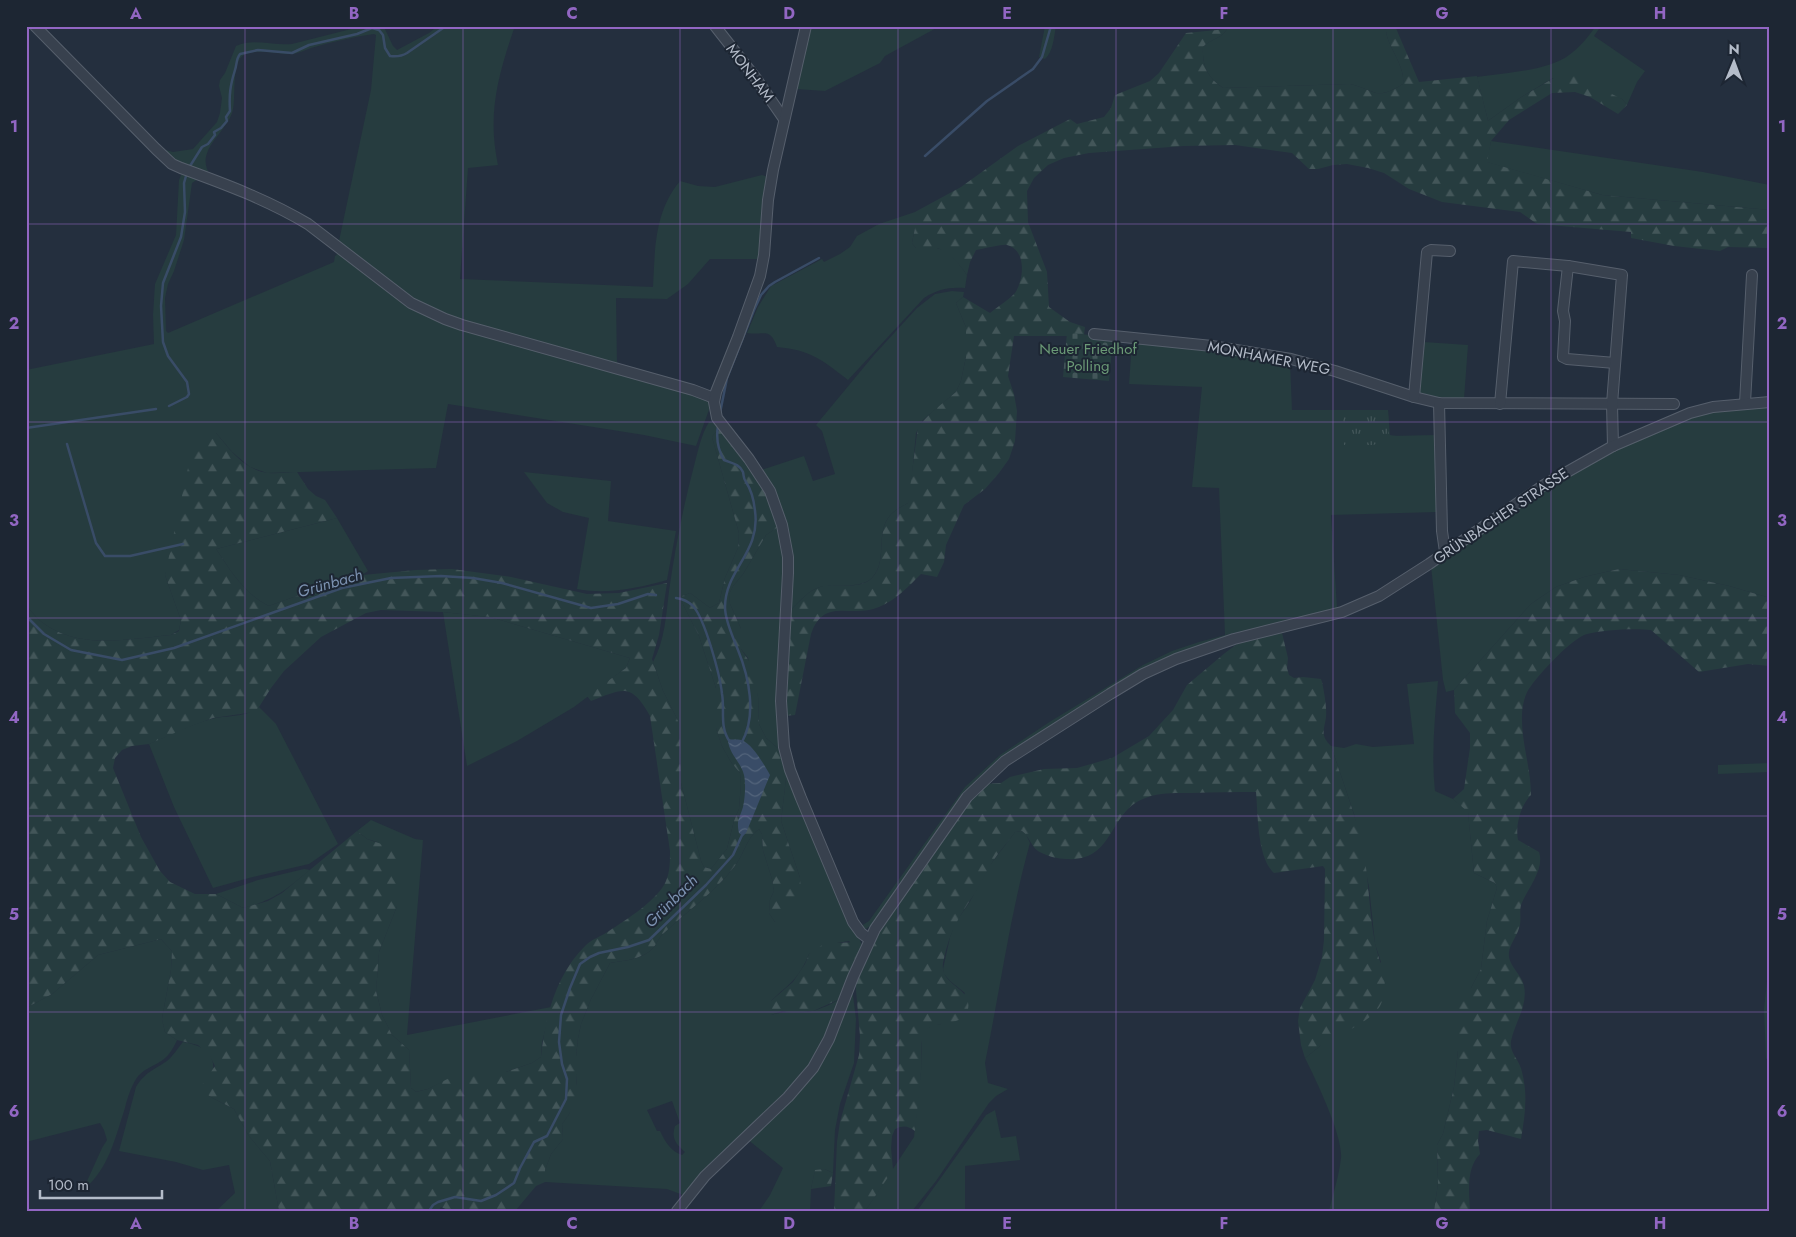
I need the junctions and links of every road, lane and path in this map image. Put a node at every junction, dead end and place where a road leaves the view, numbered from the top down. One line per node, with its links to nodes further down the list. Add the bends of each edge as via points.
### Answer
1 (35, 26): 11 (street, via 172,164 292,214 411,303 444,319)
2 (715, 26): 4 (street, MONHAM)
3 (806, 26): 4 (street)
4 (784, 119): 11 (street, via 771,177 760,276)
5 (1450, 251): 10 (street, via 1427,252)
6 (1568, 266): 9 (street, via 1622,275); 9 (street, via 1563,311 1563,357 1567,360); 15 (street, via 1512,261)
7 (1752, 275): 14 (street)
8 (1094, 334): 10 (street, MONHAMER WEG, via 1212,346 1291,359)
9 (1615, 363): 16 (street)
10 (1414, 397): 13 (street, MONHAMER WEG)
11 (714, 398): 20 (street, via 720,422 770,491 782,525 788,558 781,701 784,747 801,798 853,922)
12 (1770, 402): 14 (street, GRÜNBACHER STRASSE)
13 (1439, 403): 15 (street, MONHAMER WEG); 19 (street)
14 (1745, 403): 18 (street, GRÜNBACHER STRASSE, via 1690,413)
15 (1500, 404): 16 (street, MONHAMER WEG)
16 (1612, 404): 17 (street, MONHAMER WEG); 18 (street)
17 (1674, 404)
18 (1614, 446): 19 (street, GRÜNBACHER STRASSE, via 1544,485)
19 (1445, 552): 20 (street, GRÜNBACHER STRASSE, via 1364,603 1316,620 1234,639 1143,674 1005,761 967,797)
20 (869, 939): 21 (street, GRÜNBACHER STRASSE, via 829,1039 812,1068 788,1097 705,1176)
21 (677, 1211)

